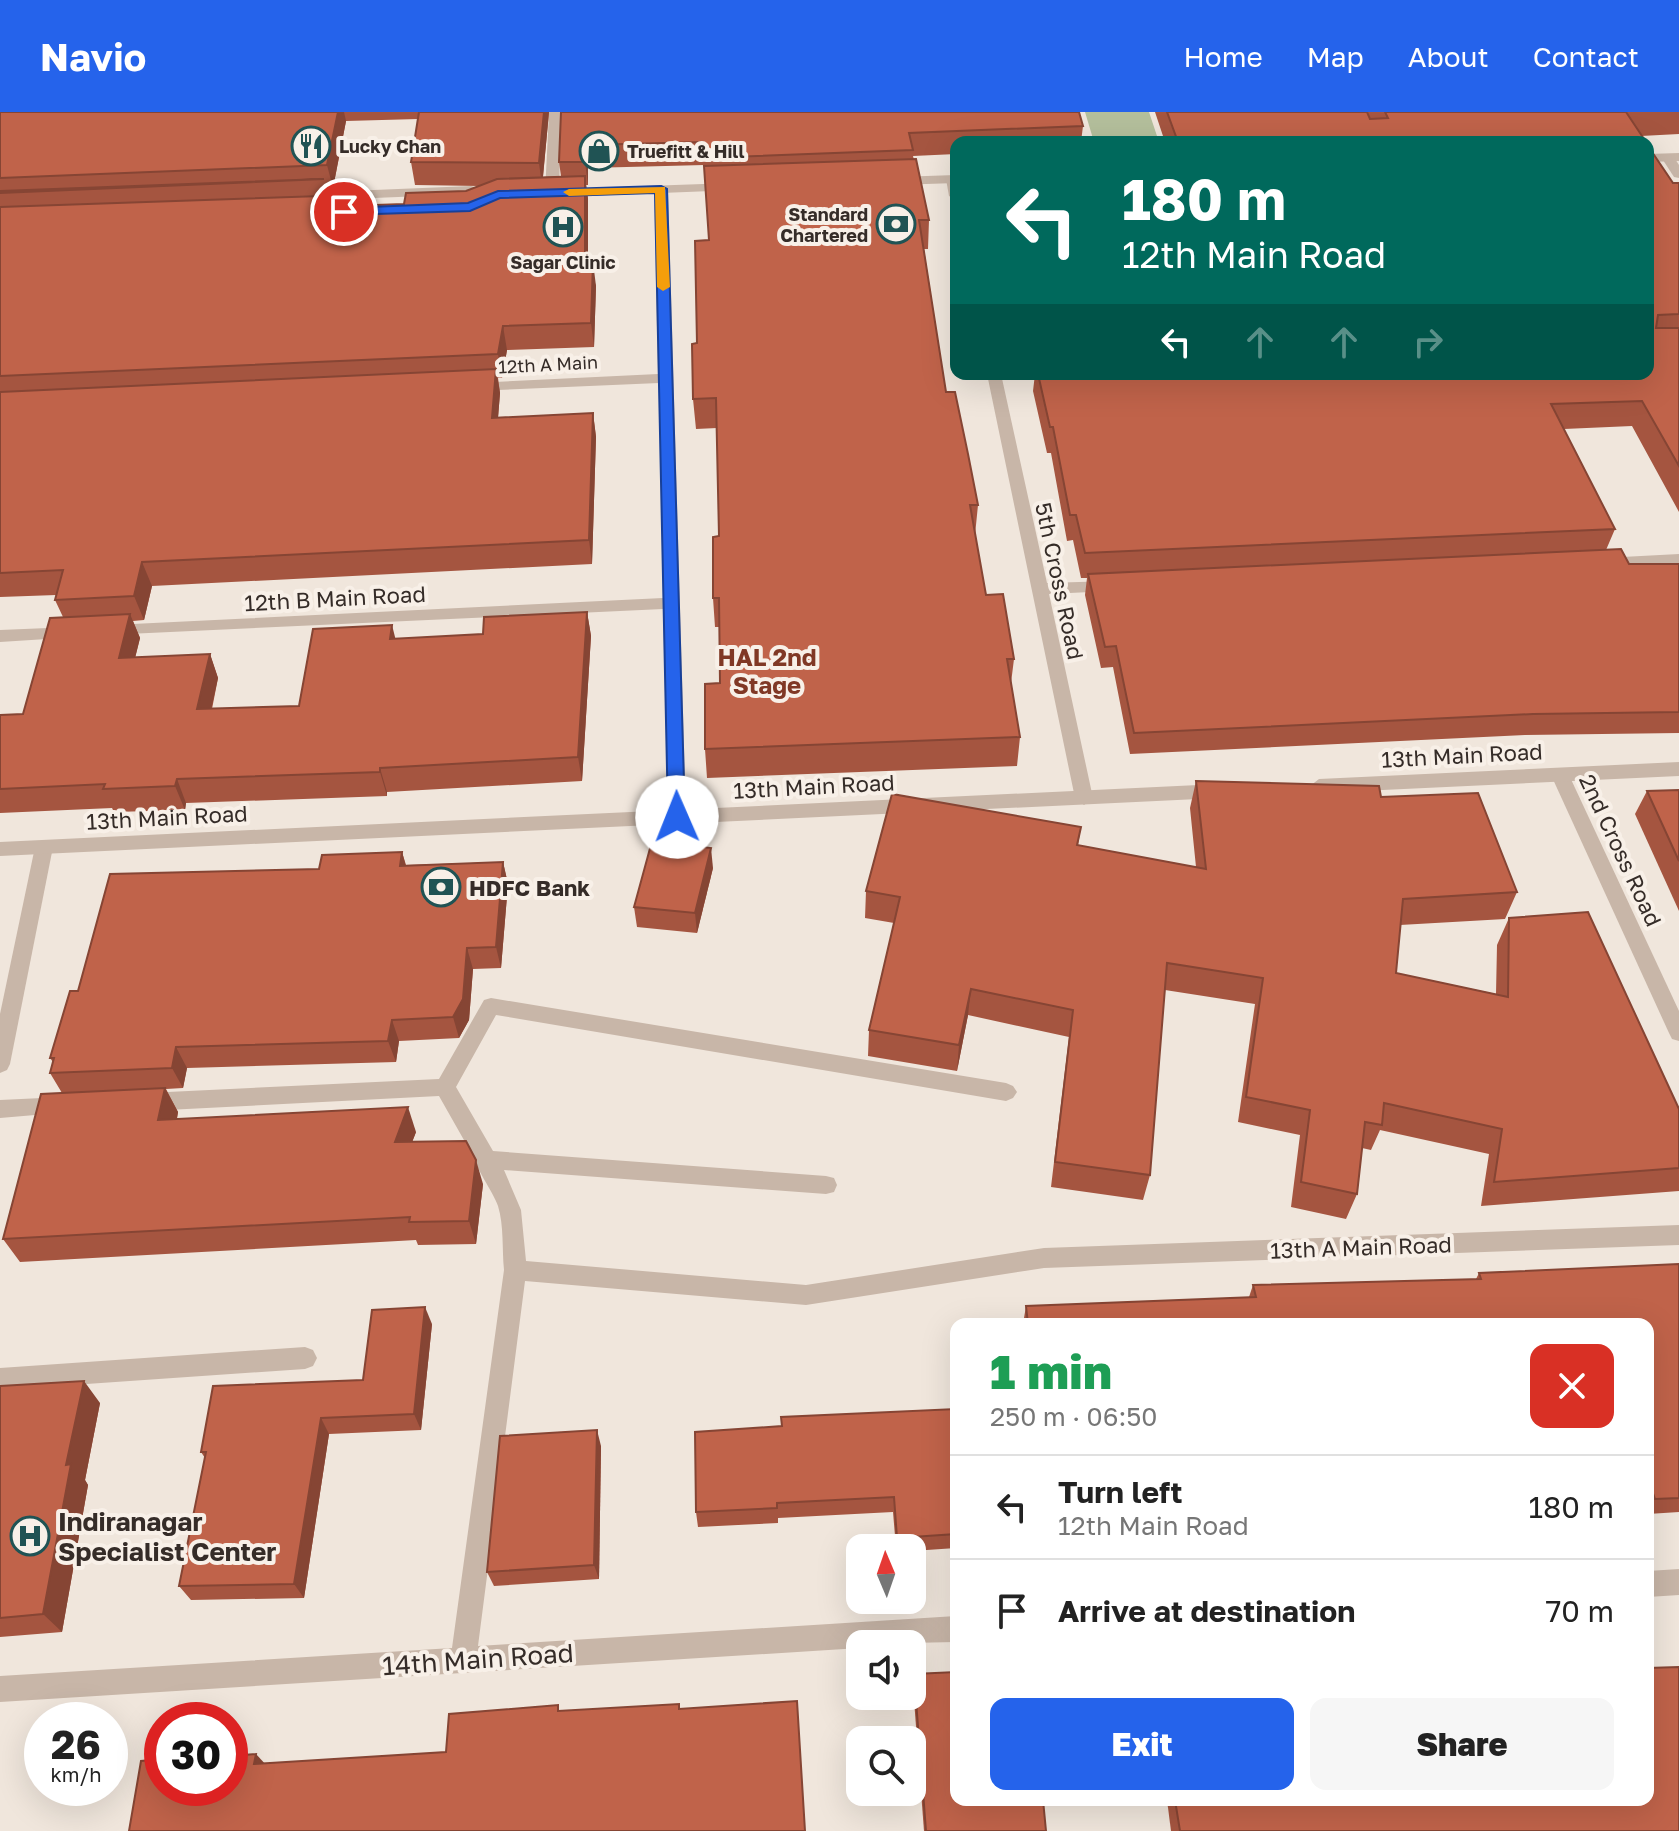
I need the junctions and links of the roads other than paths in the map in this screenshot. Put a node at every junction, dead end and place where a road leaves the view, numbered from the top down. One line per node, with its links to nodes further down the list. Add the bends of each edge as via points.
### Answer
1 (555, 112): 7 (street, via 545,193)
2 (1673, 157): 3 (street)
3 (1679, 174)
4 (950, 179): 5 (street)
5 (876, 182)
6 (753, 186): 7 (street)
7 (661, 189): 10 (street)
8 (283, 197): 9 (street, via 471,190 505,194)
9 (470, 207)
10 (666, 378): 12 (street, 12th A Main); 17 (street)
11 (995, 380): 16 (street, 5th Cross Road)
12 (460, 387)
13 (1679, 559): 14 (street)
14 (1585, 563)
15 (1133, 585): 16 (street)
16 (1039, 589): 23 (street, 5th Cross Road)
17 (672, 603): 18 (street, 12th B Main Road); 24 (street)
18 (0, 636)
19 (1679, 769): 20 (street, 13th Main Road)
20 (1560, 775): 21 (street, 13th Main Road); 27 (street, 2nd Cross Road)
21 (1306, 787)
22 (1242, 790): 23 (street, 13th Main Road)
23 (1084, 798): 24 (street, 13th Main Road)
24 (677, 817): 25 (street, 13th Main Road)
25 (44, 847): 26 (street, 13th Main Road); 28 (street)
26 (0, 849)
27 (1679, 1033)
28 (0, 1064)
29 (445, 1087): 30 (street, via 491,1006); 31 (street); 34 (street)
30 (1006, 1092)
31 (127, 1103)
32 (79, 1105): 33 (street)
33 (0, 1109)
34 (483, 1159): 35 (street); 37 (street, via 510,1210)
35 (826, 1185)
36 (1679, 1235): 37 (street, 13th A Main Road, via 1044,1258 806,1295)
37 (515, 1270): 43 (street)
38 (305, 1358): 39 (street)
39 (0, 1379)
40 (1679, 1582): 41 (street)
41 (1654, 1584)
42 (950, 1629): 43 (street, 14th Main Road)
43 (463, 1660): 44 (street, 14th Main Road)
44 (0, 1689)

